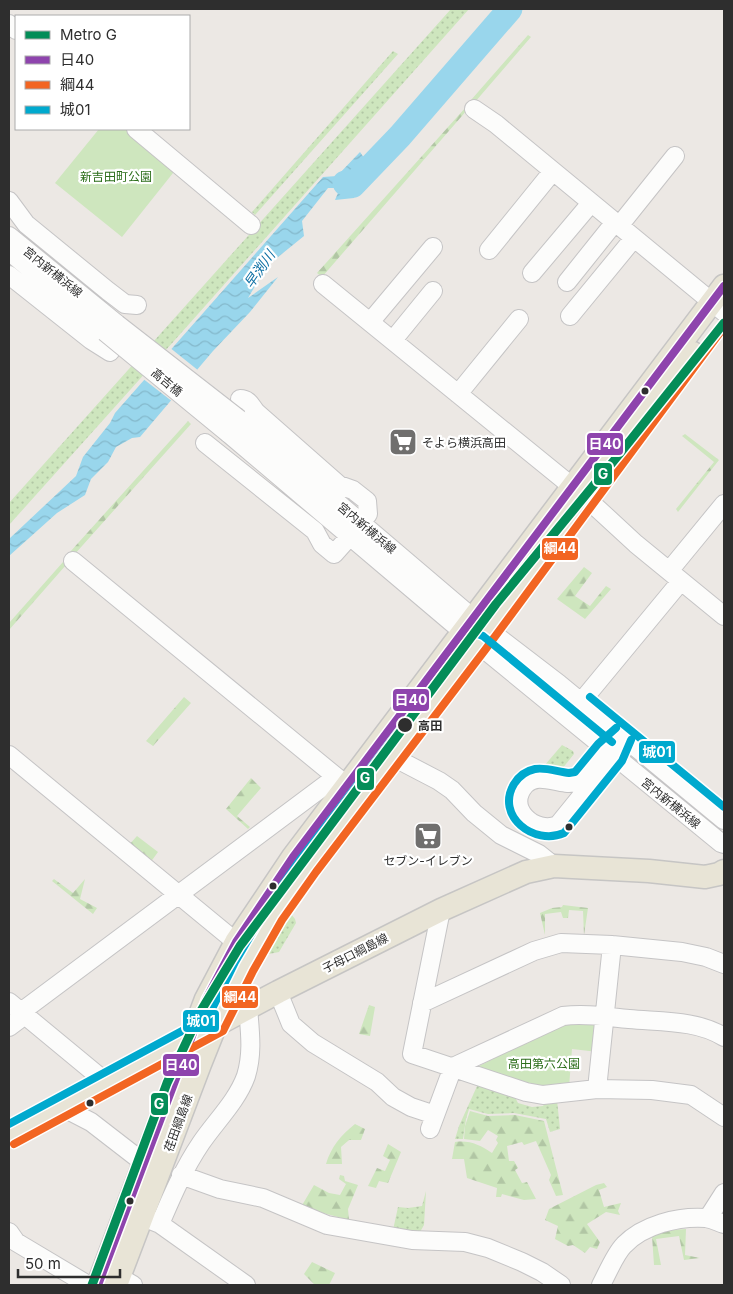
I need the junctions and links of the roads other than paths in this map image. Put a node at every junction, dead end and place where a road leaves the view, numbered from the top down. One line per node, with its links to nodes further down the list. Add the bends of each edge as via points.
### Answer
1 (474, 109): 4 (street)
2 (137, 130): 7 (street)
3 (675, 156): 8 (street)
4 (553, 171): 6 (street); 12 (street)
5 (9, 201): 20 (street, via 26,224)
6 (592, 203): 8 (street); 14 (street)
7 (251, 224)
8 (617, 224): 10 (street); 16 (street)
9 (9, 236): 24 (street, 宮内新横浜線)
10 (634, 238): 19 (street); 21 (street)
11 (433, 247): 23 (street)
12 (489, 250)
13 (9, 251): 24 (street, 宮内新横浜線)
14 (532, 273)
15 (9, 274): 26 (street)
16 (567, 282)
17 (323, 284): 23 (street)
18 (433, 291): 25 (street)
19 (722, 304): 31 (main road, 荏田綱島線)
20 (130, 306)
21 (570, 316)
22 (519, 319): 27 (street)
23 (371, 321): 25 (street)
24 (111, 328): 29 (street, 高吉橋, bridge)
25 (393, 340): 27 (street)
26 (110, 352)
27 (458, 394): 31 (street)
28 (240, 399): 33 (street, via 249,402 256,412 339,485 353,490 367,501 368,514)
29 (234, 426): 33 (street, 宮内新横浜線)
30 (205, 443): 33 (street, via 315,531 322,544 334,554)
31 (579, 492): 35 (street); 37 (main road, 荏田綱島線)
32 (724, 504): 35 (street)
33 (355, 530): 37 (street, 宮内新横浜線)
34 (73, 561): 43 (street)
35 (675, 576): 36 (street); 38 (street)
36 (724, 616)
37 (475, 631): 38 (street, 宮内新横浜線); 40 (street, 宮内新横浜線); 42 (main road, 荏田綱島線); 43 (main road, 荏田綱島線)
38 (581, 702): 39 (street, 宮内新横浜線)
39 (622, 736): 40 (street); 46 (street, 宮内新横浜線)
40 (610, 753): 44 (street, via 580,781); 45 (street); 47 (street, 宮内新横浜線)
41 (9, 755): 50 (street)
42 (391, 756): 48 (street, via 439,781 501,835 539,854); 60 (main road, 荏田綱島線, via 274,915 244,966)
43 (342, 782): 50 (street); 52 (main road, 荏田綱島線)
44 (564, 782): 45 (street); 45 (street, via 540,778 528,782 518,795 521,813 539,826 552,827 563,820)
45 (576, 804)
46 (724, 820)
47 (724, 844)
48 (554, 866): 49 (main road, 子母口綱島線, via 706,877); 51 (main road, 子母口綱島線, via 518,875)
49 (724, 871)
50 (179, 894): 52 (street); 58 (street)
51 (441, 910): 55 (main road, 子母口綱島線); 56 (street)
52 (236, 942): 63 (main road, 荏田綱島線, via 206,999)
53 (612, 945): 54 (street, via 682,952); 56 (street, via 561,943 534,951); 59 (street)
54 (724, 964)
55 (278, 992): 57 (main road, 子母口綱島線); 64 (street, via 292,1024 314,1043 433,1122)
56 (422, 1003): 64 (street, via 412,1054)
57 (248, 1008): 60 (main road, 子母口綱島線); 71 (street, via 252,1048 245,1077 235,1097)
58 (16, 1012): 61 (street); 65 (street)
59 (604, 1016): 62 (street, via 680,1023 702,1027); 64 (street, via 564,1016); 66 (street)
60 (216, 1024): 63 (main road, 子母口綱島線); 73 (main road, 荏田綱島線)
61 (9, 1027)
62 (724, 1037)
63 (191, 1038): 65 (main road, 子母口綱島線); 70 (main road, 荏田綱島線)
64 (453, 1067): 66 (street, via 543,1095)
65 (107, 1083): 67 (main road, 子母口綱島線)
66 (597, 1089): 68 (street, via 652,1090 691,1096)
67 (62, 1107): 69 (main road, 子母口綱島線); 70 (street, via 91,1122)
68 (724, 1116)
69 (9, 1135)
70 (144, 1163): 73 (main road, 荏田綱島線)
71 (181, 1175): 73 (street); 80 (street, via 220,1189 263,1198 327,1224 412,1240 465,1242 488,1248 529,1265)
72 (724, 1193): 74 (street)
73 (143, 1218): 76 (main road, 荏田綱島線); 78 (main road, 荏田綱島線); 79 (street)
74 (716, 1221): 81 (street, via 694,1218 642,1230 622,1246)
75 (9, 1232): 77 (street, via 16,1242)
76 (123, 1283)
77 (88, 1285)
78 (98, 1285)
79 (246, 1285)
80 (561, 1285)
81 (601, 1285)

